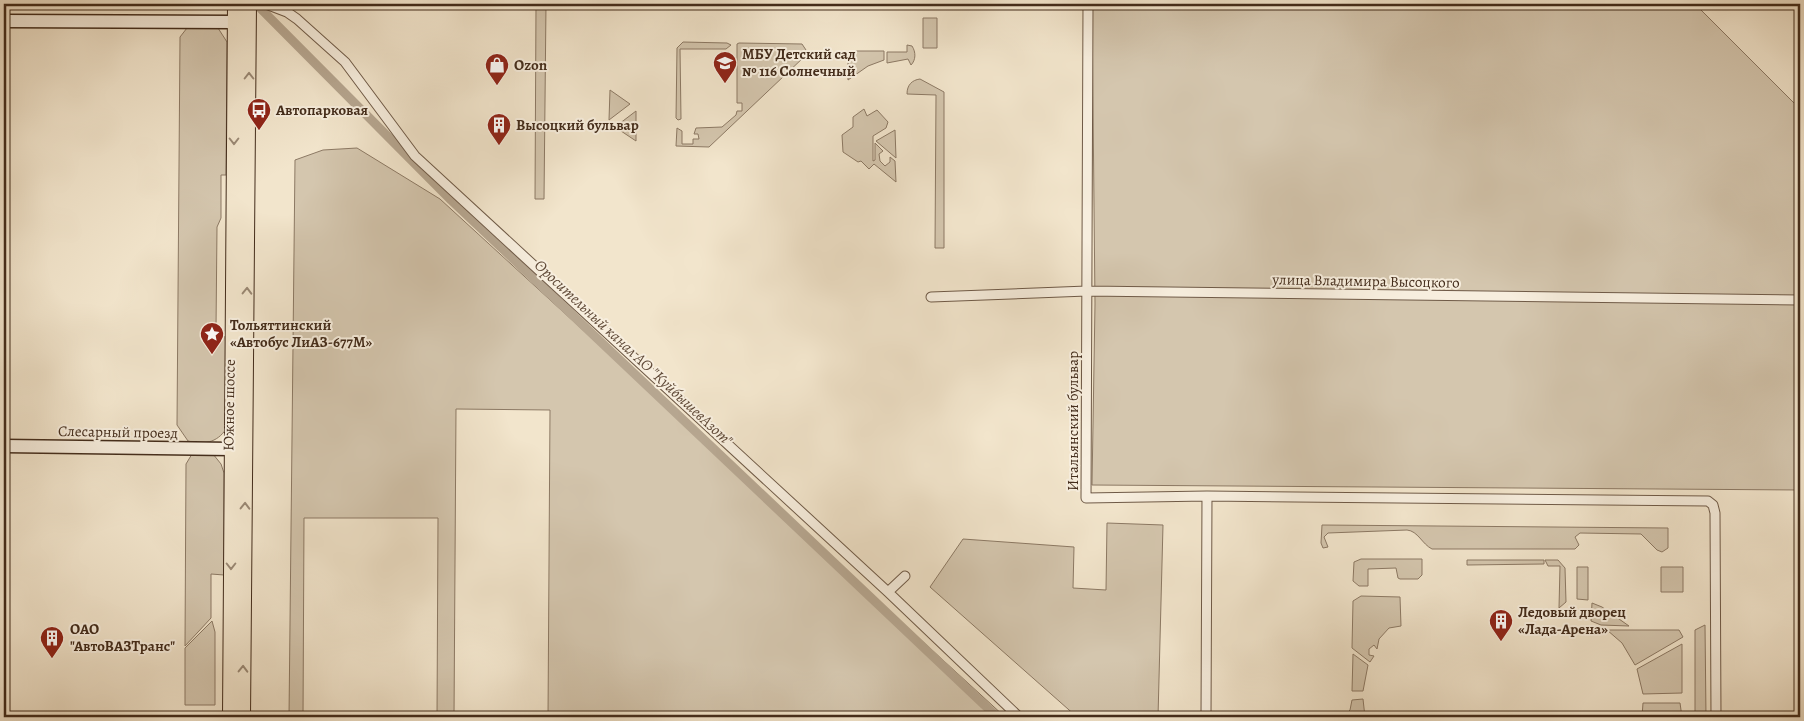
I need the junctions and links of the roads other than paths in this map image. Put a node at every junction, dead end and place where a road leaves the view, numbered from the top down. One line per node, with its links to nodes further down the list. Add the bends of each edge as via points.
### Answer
1 (235, 4): 6 (main road, Южное шоссе)
2 (249, 4): 16 (main road, Южное шоссе, one-way to 2)
3 (266, 4): 14 (street, via 286,12 325,43 362,83 415,156)
4 (1088, 4): 7 (street, Итальянский бульвар)
5 (4, 21): 6 (street)
6 (235, 22): 11 (main road, Южное шоссе, one-way to 11)
7 (1087, 291): 8 (street, улица Владимира Высоцкого); 9 (street, улица Владимира Высоцкого); 12 (street, Итальянский бульвар, via 1086,498)
8 (931, 297)
9 (1800, 300)
10 (4, 446): 11 (street, Слесарный проезд)
11 (232, 449): 15 (main road, Южное шоссе, one-way to 15)
12 (1207, 496): 18 (street); 19 (street, via 1708,500 1715,509)
13 (905, 576): 14 (street)
14 (888, 592): 17 (street)
15 (230, 717)
16 (243, 717)
17 (1020, 717)
18 (1206, 717)
19 (1716, 717)

